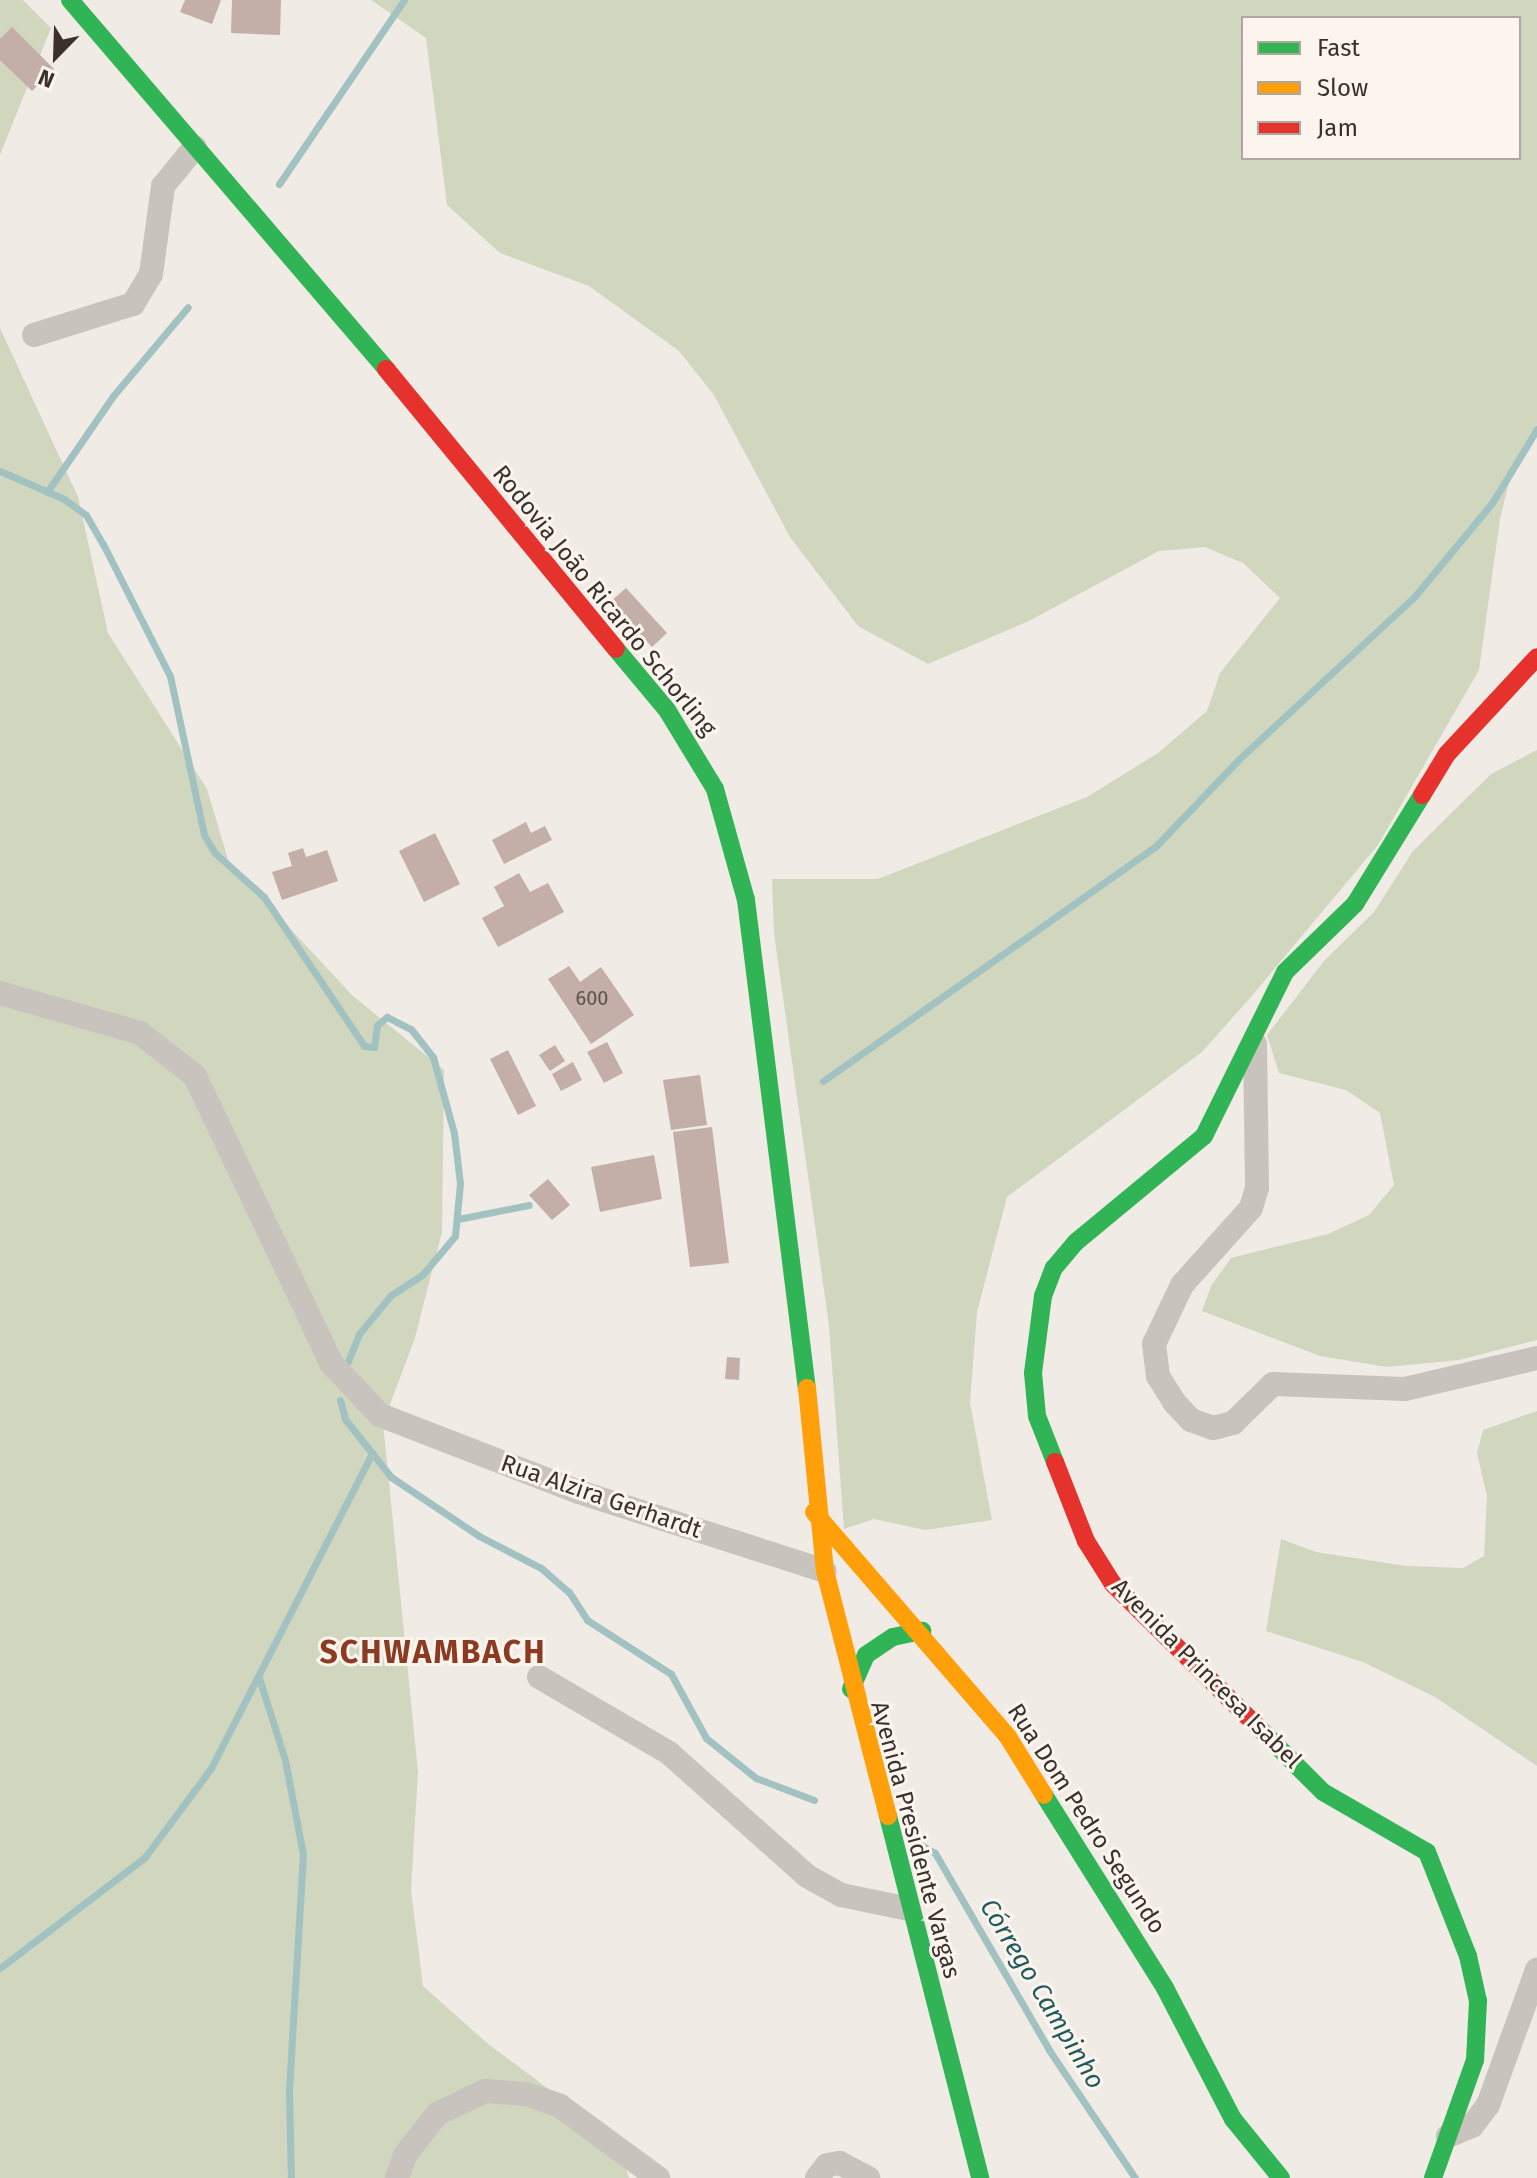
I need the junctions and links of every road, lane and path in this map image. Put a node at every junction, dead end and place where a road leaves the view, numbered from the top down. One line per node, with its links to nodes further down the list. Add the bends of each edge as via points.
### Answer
1 (70, 0): 2 (street, Rodovia João Ricardo Schorling)
2 (195, 147): 3 (street, via 163,186 151,274 133,304); 8 (street, Rodovia João Ricardo Schorling, via 261,218 667,710 715,789 746,900 796,1281)
3 (34, 335)
4 (1537, 657): 6 (street, Avenida Princesa Isabel, via 1447,754 1355,904 1285,972)
5 (0, 993): 9 (street, Rua Alzira Gerhardt, via 140,1033 195,1076 331,1363 380,1415 579,1492)
6 (1255, 1042): 7 (street, Avenida Princesa Isabel, via 1257,1188 1251,1208 1195,1265 1154,1344 1158,1376 1174,1402 1191,1420 1213,1428 1233,1423 1273,1384 1405,1389); 15 (street, Avenida Princesa Isabel, via 1204,1136 1076,1242 1054,1268 1036,1328 1037,1416 1086,1541 1113,1584 1323,1792 1427,1852 1468,1956 1478,2001 1475,2060)
7 (1537, 1358)
8 (814, 1512): 9 (street, Avenida Presidente Vargas); 10 (street, Rua Dom Pedro Segundo)
9 (825, 1571): 12 (street, Avenida Presidente Vargas)
10 (922, 1631): 12 (street, via 893,1637 866,1655); 21 (street, Rua Dom Pedro Segundo, via 1008,1737 1165,1988 1233,2119)
11 (539, 1677): 13 (street, via 660,1745 807,1876 841,1895)
12 (851, 1689): 13 (street, Avenida Presidente Vargas)
13 (909, 1909): 20 (street, Avenida Presidente Vargas)
14 (1537, 1970): 15 (street, via 1488,2105 1472,2126)
15 (1448, 2136): 22 (street, Avenida Princesa Isabel)
16 (397, 2178): 17 (street, via 405,2155 437,2114 485,2091 526,2094 560,2106)
17 (658, 2178)
18 (817, 2178): 19 (street, via 827,2165 840,2163)
19 (868, 2178)
20 (980, 2178)
21 (1281, 2178)
22 (1433, 2178)

